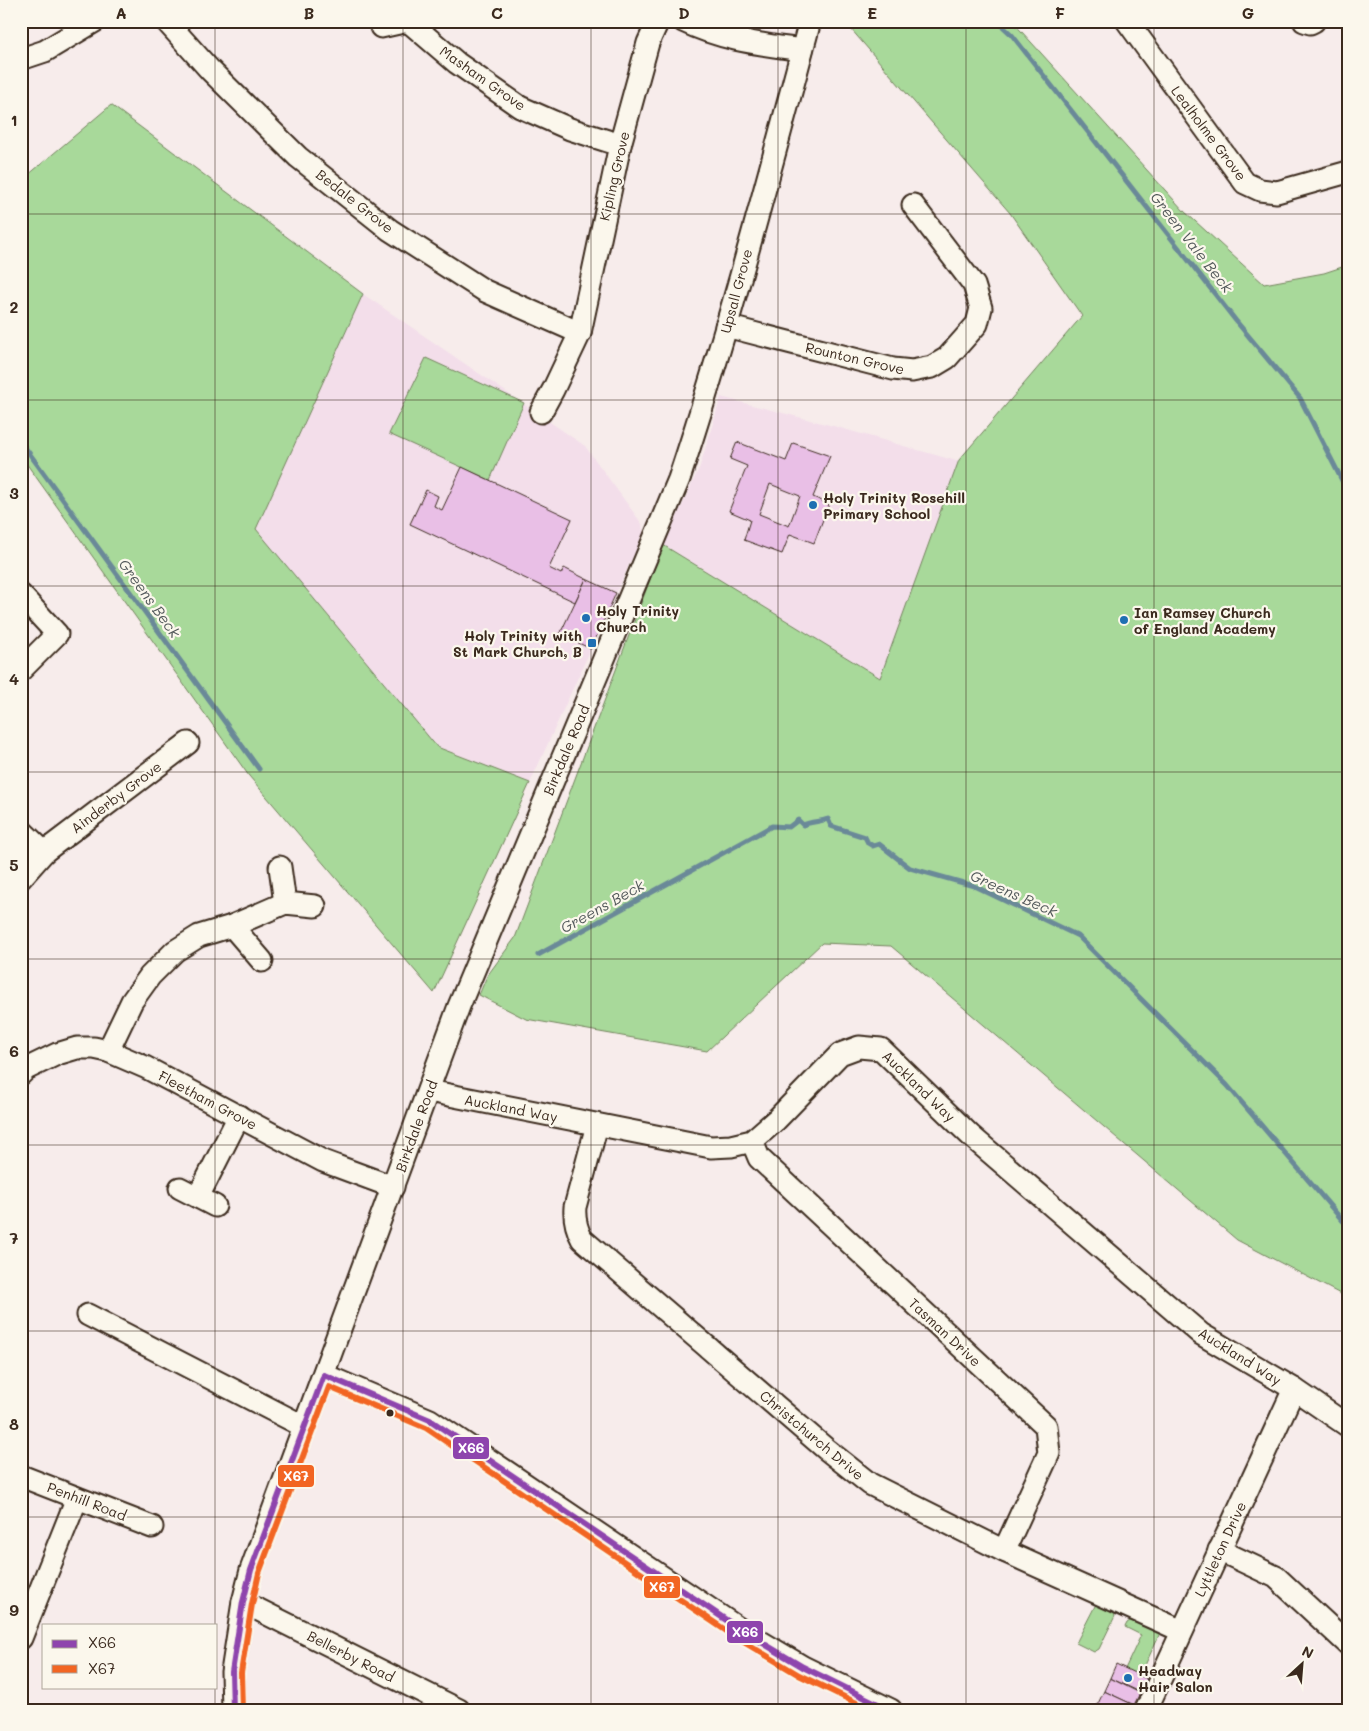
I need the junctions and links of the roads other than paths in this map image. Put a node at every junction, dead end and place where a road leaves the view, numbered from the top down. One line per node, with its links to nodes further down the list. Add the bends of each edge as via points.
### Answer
1 (95, 21): 11 (street, via 44,51 24,58)
2 (166, 21): 16 (street, Bedale Grove, via 210,70 298,156 390,230 485,291)
3 (658, 21): 12 (street, Kipling Grove, via 648,42)
4 (682, 21): 10 (street, via 726,38)
5 (810, 21): 10 (street, Upsall Grove)
6 (1304, 21): 7 (street)
7 (1314, 21)
8 (1128, 22): 13 (street, Lealholme Grove, via 1245,183 1260,190 1277,192)
9 (381, 27): 12 (street, Masham Grove, via 408,21 457,63 520,108)
10 (802, 50): 15 (street, Upsall Grove)
11 (21, 55)
12 (620, 145): 16 (street, Kipling Grove)
13 (1348, 172)
14 (912, 206): 15 (street, Rounton Grove, via 974,285 981,308 977,324 947,358 932,368 893,369)
15 (726, 326): 18 (street, Upsall Grove, via 679,479)
16 (580, 333): 17 (street, Kipling Grove)
17 (541, 412)
18 (648, 556): 32 (street, Birkdale Road, via 463,997)
19 (21, 594): 20 (street, via 57,634)
20 (21, 670)
21 (188, 743): 23 (street, Ainderby Grove)
22 (21, 830): 23 (street)
23 (44, 852): 25 (street, Ainderby Grove)
24 (280, 867): 26 (street)
25 (21, 878)
26 (285, 903): 27 (street); 28 (street)
27 (315, 906)
28 (232, 926): 29 (street); 30 (street, via 199,936 175,951 150,976 132,1001)
29 (262, 961)
30 (108, 1051): 31 (street, Fleetham Grove, via 94,1048 70,1050); 33 (street, Fleetham Grove)
31 (21, 1074)
32 (429, 1091): 34 (street, Auckland Way); 36 (street, Birkdale Road)
33 (238, 1116): 36 (street, Fleetham Grove, via 323,1161); 37 (street)
34 (597, 1125): 35 (street, Auckland Way, via 711,1146); 47 (street, Christchurch Drive, via 575,1207 575,1223 582,1239 870,1484)
35 (752, 1141): 40 (street, Auckland Way, via 840,1054 859,1047 881,1049 971,1136 1201,1334); 47 (street, Tasman Drive, via 759,1158 1046,1426 1049,1452)
36 (393, 1187): 39 (street, Birkdale Road)
37 (198, 1197)
38 (88, 1316): 42 (street)
39 (324, 1375): 42 (street, Birkdale Road); 54 (street, via 430,1420 741,1630 803,1667)
40 (1294, 1389): 41 (street, Auckland Way); 46 (street, Lyttleton Drive)
41 (1348, 1426)
42 (305, 1427): 48 (street, Birkdale Road)
43 (21, 1476): 44 (street, Penhill Road)
44 (77, 1498): 45 (street, Penhill Road); 50 (street)
45 (152, 1526)
46 (1219, 1550): 49 (street, Lyttleton Drive); 51 (street, via 1276,1577)
47 (1004, 1551): 49 (street, Christchurch Drive)
48 (242, 1602): 52 (street, Birkdale Road, via 232,1672); 53 (street, Bellerby Road)
49 (1182, 1631): 55 (street, Lyttleton Drive)
50 (21, 1638)
51 (1348, 1644)
52 (233, 1710)
53 (459, 1710)
54 (891, 1710)
55 (1146, 1710)

